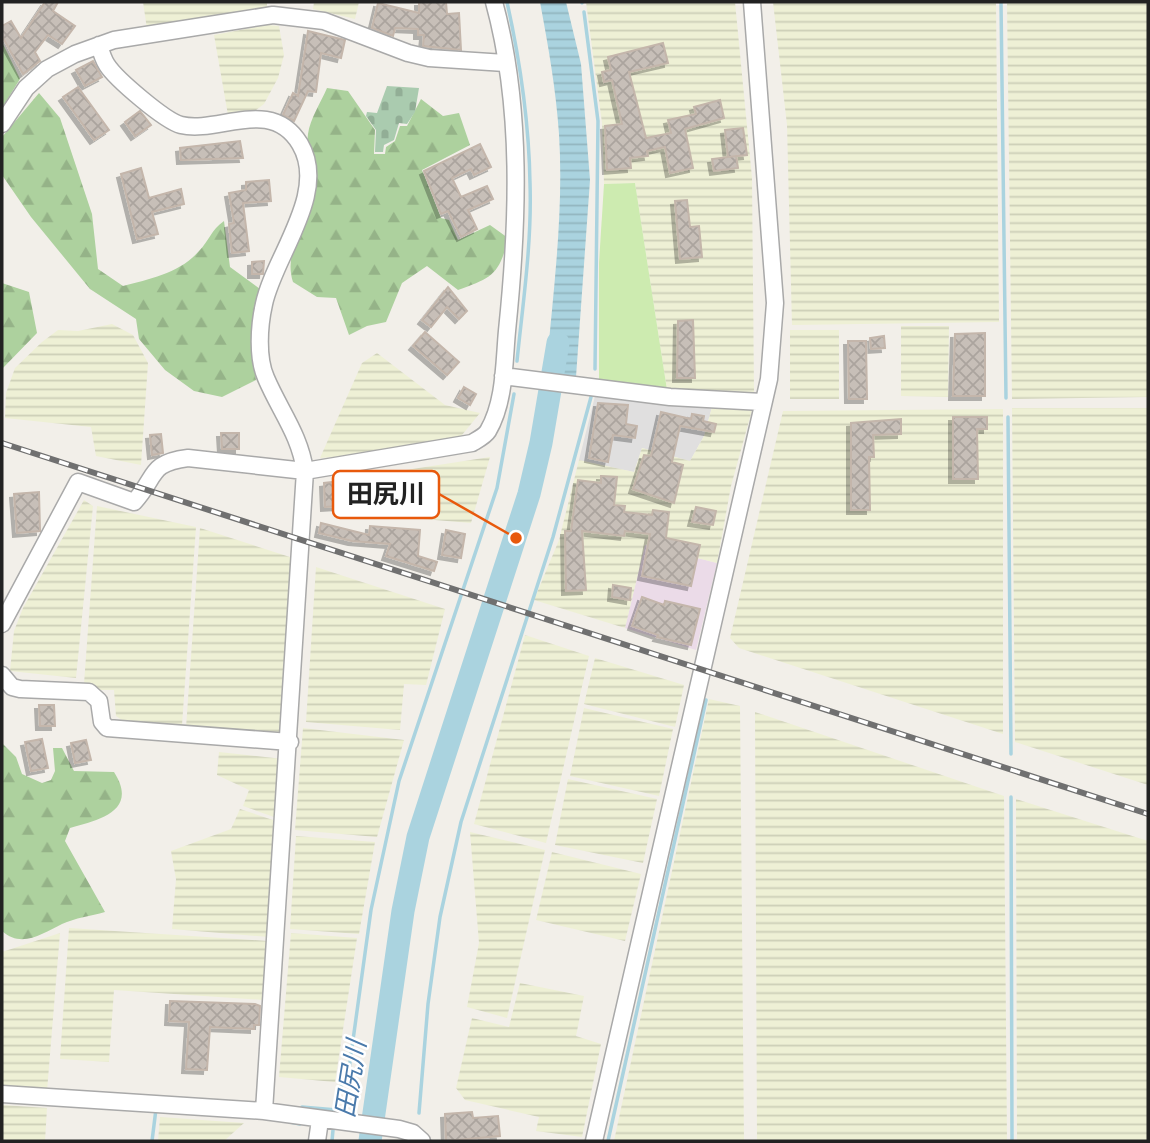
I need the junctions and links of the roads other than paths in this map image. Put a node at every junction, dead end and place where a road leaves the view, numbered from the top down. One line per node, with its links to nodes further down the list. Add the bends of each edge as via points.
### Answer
1 (494, 2): 5 (street)
2 (752, 2): 8 (street, via 775,303 774,345)
3 (294, 9): 4 (street); 5 (street, via 418,56)
4 (99, 45): 6 (street, via 47,69 26,88); 9 (street, via 111,70 169,120 193,125 259,118 299,142 311,177 264,304 261,336 263,368 302,448)
5 (505, 63): 7 (street, via 517,231)
6 (2, 124)
7 (503, 376): 8 (street, via 670,397); 9 (street, via 488,432 471,443)
8 (762, 402): 18 (street)
9 (305, 471): 10 (street, via 174,460 153,470 134,502 78,482); 12 (street)
10 (2, 624)
11 (2, 675): 12 (street, via 20,690 89,692 99,701 107,728)
12 (290, 742): 14 (street)
13 (2, 1094): 14 (street)
14 (264, 1111): 15 (street)
15 (320, 1120): 16 (street); 17 (street, via 399,1129)
16 (317, 1141)
17 (422, 1141)
18 (594, 1141)

